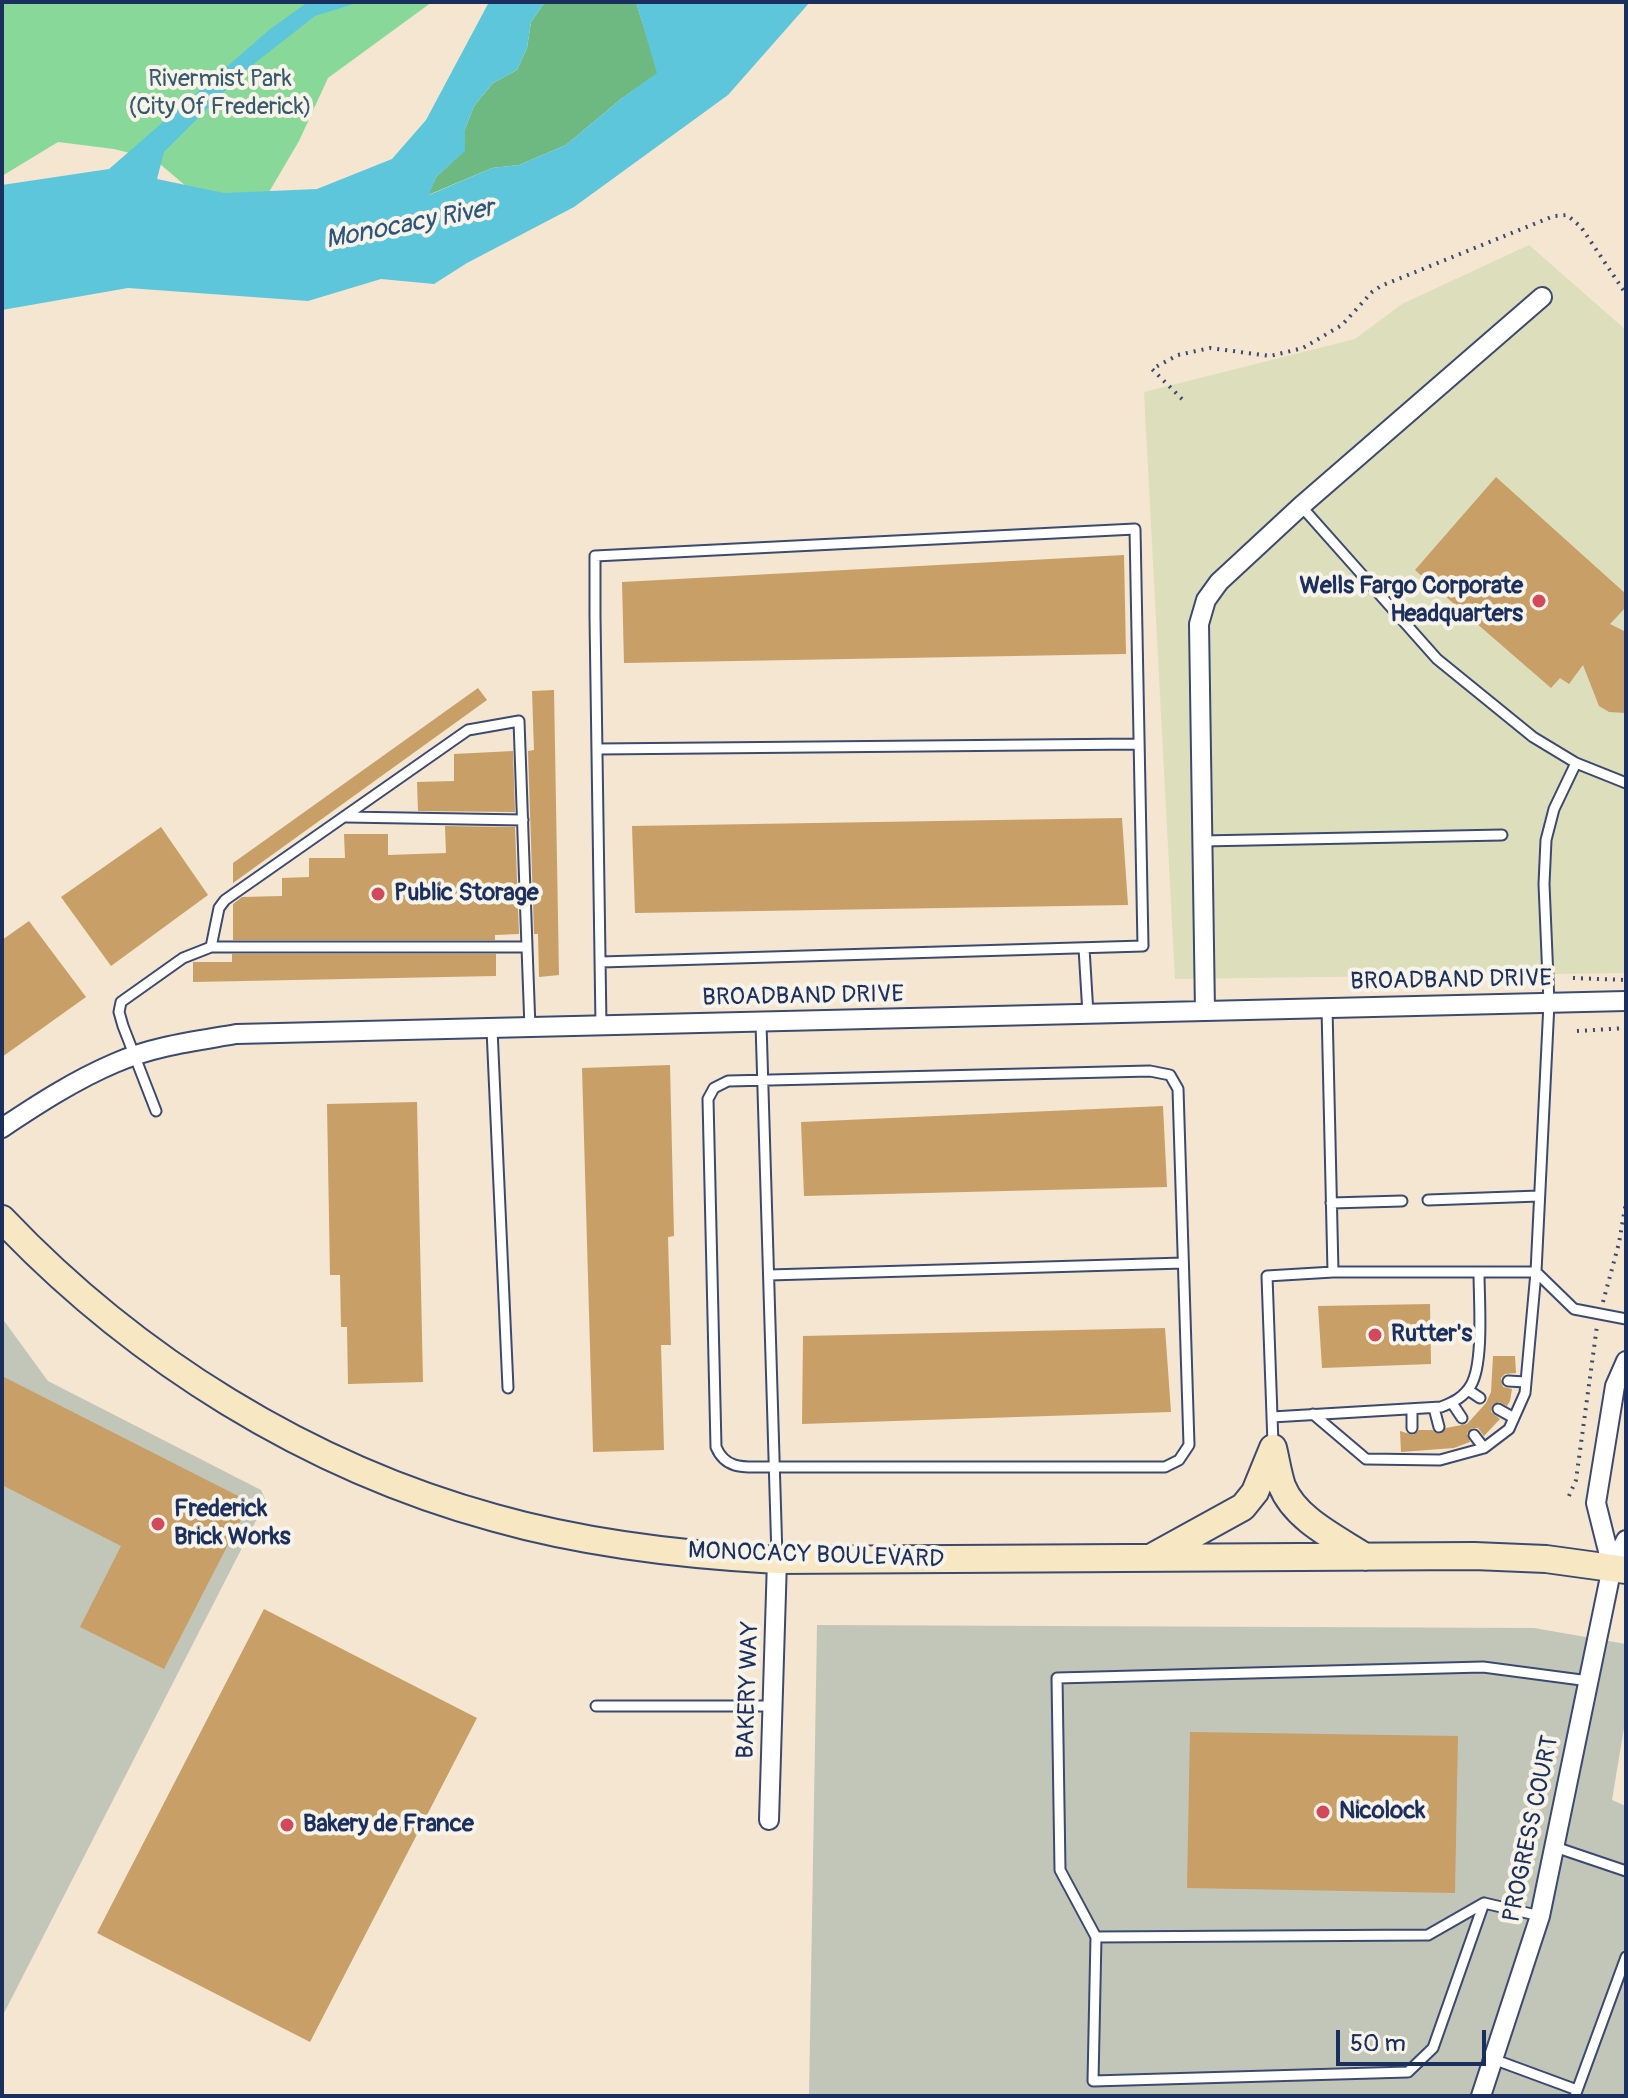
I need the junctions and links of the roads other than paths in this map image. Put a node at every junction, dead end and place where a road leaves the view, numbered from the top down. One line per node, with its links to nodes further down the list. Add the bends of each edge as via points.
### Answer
1 (1542, 297): 2 (street)
2 (1301, 506): 5 (lane, via 1437,659 1533,737); 10 (street, via 1206,600 1199,624)
3 (1139, 744): 4 (lane); 4 (lane, via 1135,529 595,556); 13 (lane, via 1143,946)
4 (598, 749): 14 (lane)
5 (1576, 763): 6 (lane); 16 (lane, via 1546,840)
6 (1626, 783)
7 (344, 817): 8 (lane); 8 (lane, via 468,730 519,721); 11 (lane, via 225,900)
8 (523, 820): 12 (lane)
9 (1502, 835): 10 (lane)
10 (1202, 841): 18 (street)
11 (211, 947): 12 (lane); 24 (lane, via 183,958 121,1002 119,1012)
12 (527, 947): 22 (lane)
13 (1084, 948): 14 (lane); 19 (lane)
14 (601, 962): 21 (lane)
15 (1626, 1001): 16 (street, BROADBAND DRIVE)
16 (1549, 1003): 17 (street, BROADBAND DRIVE); 28 (lane)
17 (1327, 1008): 18 (street, BROADBAND DRIVE); 31 (lane)
18 (1205, 1011): 19 (street, BROADBAND DRIVE)
19 (1088, 1014): 20 (street, BROADBAND DRIVE)
20 (761, 1023): 21 (street, BROADBAND DRIVE); 25 (lane)
21 (601, 1025): 22 (street, BROADBAND DRIVE)
22 (530, 1028): 23 (street, BROADBAND DRIVE)
23 (492, 1029): 24 (street, BROADBAND DRIVE, via 236,1034); 44 (lane)
24 (133, 1056): 26 (lane); 27 (street, BROADBAND DRIVE, via 48,1097)
25 (763, 1081): 33 (lane, via 1150,1071 1170,1075 1178,1089); 37 (lane); 64 (lane, via 728,1081 714,1088 708,1099 716,1447 720,1458 732,1466)
26 (156, 1111)
27 (2, 1128)
28 (1539, 1196): 29 (lane); 36 (lane)
29 (1428, 1200)
30 (1402, 1201): 31 (lane)
31 (1331, 1203): 34 (lane)
32 (2, 1219): 68 (main road, MONOCACY BOULEVARD, via 80,1296 157,1355 291,1438 357,1469 495,1518 585,1539 667,1552)
33 (1183, 1263): 37 (lane); 64 (lane, via 1189,1445 1179,1460 1165,1467)
34 (1333, 1272): 35 (lane); 52 (lane, via 1267,1276)
35 (1479, 1272): 36 (lane); 40 (lane)
36 (1536, 1272): 38 (lane, via 1574,1309); 43 (lane)
37 (769, 1275): 64 (lane)
38 (1626, 1319)
39 (1626, 1361): 69 (street, via 1615,1386 1596,1503)
40 (1476, 1375): 41 (lane); 45 (lane)
41 (1488, 1379)
42 (1508, 1381): 43 (lane)
43 (1526, 1382): 54 (lane)
44 (508, 1388)
45 (1468, 1390): 46 (lane); 47 (lane)
46 (1480, 1398)
47 (1452, 1403): 48 (lane); 53 (lane)
48 (1434, 1408): 49 (lane); 55 (lane)
49 (1412, 1409): 51 (lane); 56 (lane)
50 (1498, 1409): 54 (lane)
51 (1313, 1414): 52 (lane); 62 (lane, via 1366,1459)
52 (1272, 1417): 59 (lane)
53 (1462, 1418)
54 (1514, 1418): 61 (lane, via 1509,1429)
55 (1439, 1427)
56 (1412, 1428)
57 (1474, 1435): 61 (lane)
58 (1443, 1447): 63 (lane)
59 (1273, 1448): 66 (main road, via 1293,1505); 67 (main road, via 1243,1507)
60 (1413, 1448): 62 (lane)
61 (1484, 1448): 63 (lane)
62 (1414, 1459): 63 (lane)
63 (1446, 1459)
64 (775, 1467): 68 (lane)
65 (1626, 1540): 69 (street)
66 (1365, 1557): 67 (main road, MONOCACY BOULEVARD); 69 (main road, MONOCACY BOULEVARD, via 1546,1559)
67 (1148, 1558): 68 (main road, MONOCACY BOULEVARD)
68 (777, 1560): 72 (street, BAKERY WAY)
69 (1619, 1569): 70 (street, PROGRESS COURT)
70 (1589, 1681): 74 (street, PROGRESS COURT); 78 (lane, via 1483,1667 1057,1678 1060,1870)
71 (596, 1706): 72 (lane)
72 (772, 1706): 73 (street, BAKERY WAY)
73 (769, 1820)
74 (1555, 1847): 75 (lane); 77 (street, PROGRESS COURT)
75 (1626, 1871)
76 (1484, 1903): 77 (lane); 78 (lane, via 1428,1935); 78 (lane, via 1433,2048 1408,2072 1093,2081)
77 (1540, 1916): 80 (street, PROGRESS COURT)
78 (1096, 1937)
79 (1626, 1957): 81 (lane)
80 (1493, 2059): 81 (lane); 82 (street, PROGRESS COURT)
81 (1576, 2093)
82 (1481, 2096)

